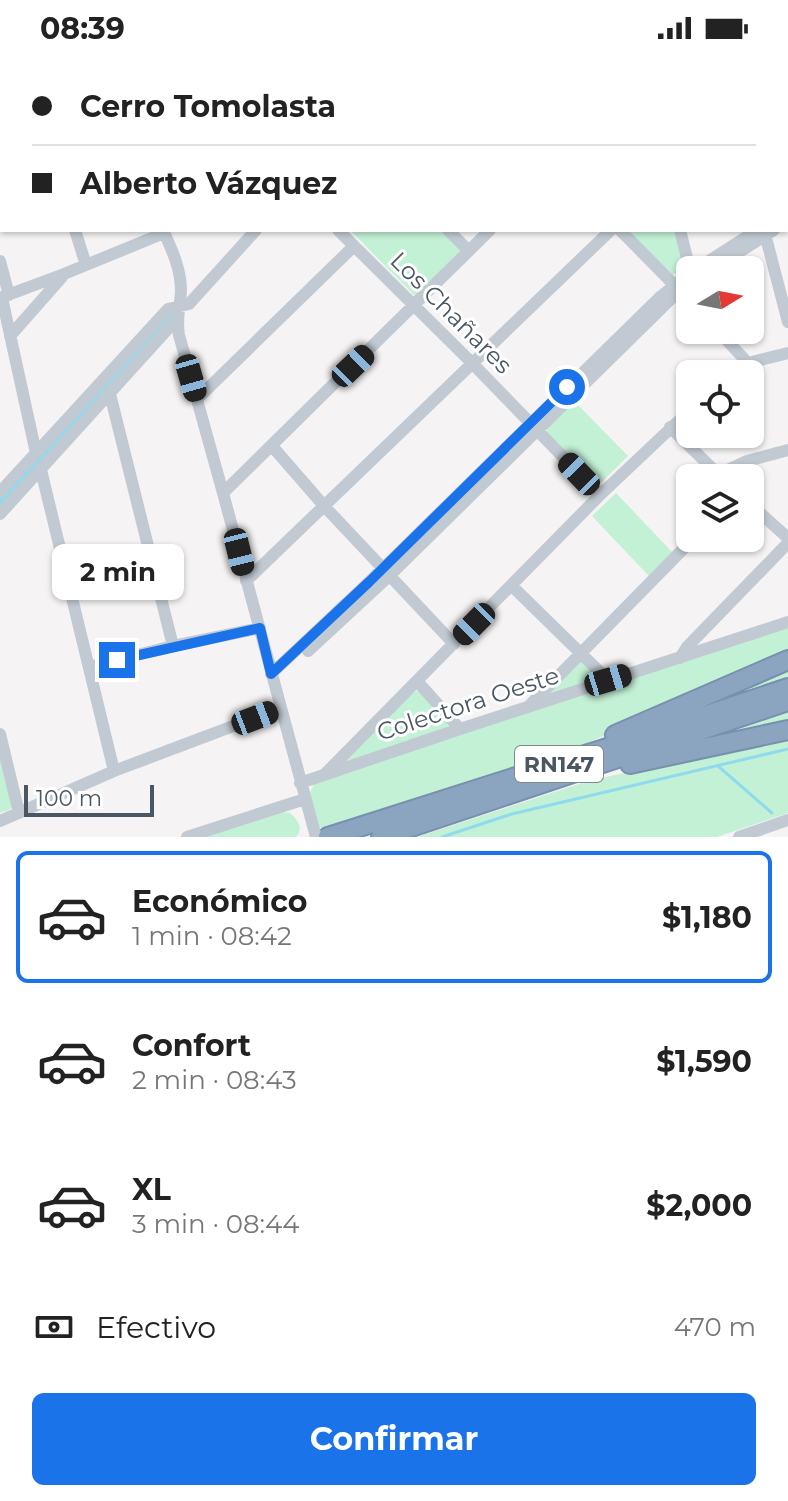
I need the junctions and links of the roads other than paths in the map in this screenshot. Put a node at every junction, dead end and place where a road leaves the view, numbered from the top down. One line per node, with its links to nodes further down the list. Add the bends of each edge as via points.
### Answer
1 (76, 232): 20 (street)
2 (162, 232): 20 (street)
3 (164, 232): 25 (street, via 178,265)
4 (254, 232): 25 (street, via 189,304)
5 (340, 232): 14 (street, Los Chañares)
6 (450, 232): 15 (street)
7 (488, 232): 15 (street)
8 (609, 232): 34 (street)
9 (622, 232): 22 (street)
10 (681, 232): 16 (street)
11 (763, 232): 17 (street)
12 (764, 232): 18 (street)
13 (765, 232): 28 (street)
14 (353, 247): 26 (street, Los Chañares); 36 (street)
15 (469, 251): 26 (street)
16 (688, 256)
17 (719, 256)
18 (730, 256)
19 (0, 261): 24 (street)
20 (86, 265): 21 (street)
21 (64, 274): 24 (street); 29 (street)
22 (676, 281)
23 (676, 291): 38 (street)
24 (4, 297): 29 (street)
25 (179, 307): 27 (street); 42 (street, via 168,309)
26 (414, 307): 34 (street, Los Chañares); 40 (street)
27 (176, 320): 35 (street); 36 (street)
28 (788, 322)
29 (10, 336): 42 (street)
30 (730, 344): 32 (street)
31 (788, 353): 33 (street)
32 (745, 360)
33 (760, 360)
34 (472, 363): 38 (street, Los Chañares); 49 (street)
35 (110, 394): 45 (street); 60 (street)
36 (197, 399): 47 (street)
37 (676, 422): 39 (street)
38 (534, 427): 48 (street, Los Chañares); 54 (street)
39 (670, 427): 43 (street); 48 (street)
40 (272, 446): 47 (street); 49 (street)
41 (788, 450): 44 (street)
42 (36, 453): 46 (street)
43 (708, 464)
44 (737, 464)
45 (41, 470): 50 (street); 64 (street)
46 (0, 492)
47 (223, 493): 55 (street)
48 (600, 495): 56 (street)
49 (325, 507): 54 (street); 55 (street)
50 (0, 514)
51 (764, 517): 52 (street)
52 (788, 540): 62 (street)
53 (680, 552): 61 (street)
54 (386, 572): 59 (street); 65 (street)
55 (246, 581): 58 (street)
56 (512, 586): 59 (street); 61 (street)
57 (788, 622): 62 (street, Colectora Oeste)
58 (260, 628): 60 (street); 65 (street)
59 (454, 644): 67 (street)
60 (173, 646): 64 (street)
61 (580, 652): 66 (street); 71 (street)
62 (680, 658): 66 (street, Colectora Oeste)
63 (788, 660): 77 (highway)
64 (89, 667): 75 (street)
65 (272, 679): 70 (street)
66 (608, 680): 71 (street, Colectora Oeste)
67 (417, 681): 72 (street); 76 (street)
68 (788, 688): 77 (highway, RN147)
69 (788, 701): 78 (highway, RN147)
70 (281, 708): 75 (street); 79 (street)
71 (527, 708): 72 (street, Colectora Oeste)
72 (460, 729): 76 (street, Colectora Oeste)
73 (788, 730): 78 (highway)
74 (0, 734): 81 (street)
75 (114, 771): 81 (street)
76 (324, 775): 79 (street, Colectora Oeste)
77 (516, 777): 87 (highway, RN147)
78 (549, 781): 84 (highway, RN147)
79 (300, 783): 80 (street)
80 (305, 799): 85 (street); 86 (street)
81 (19, 813): 82 (street)
82 (0, 821)
83 (787, 821): 88 (street)
84 (385, 836)
85 (187, 837)
86 (316, 837)
87 (328, 837)
88 (739, 837)

